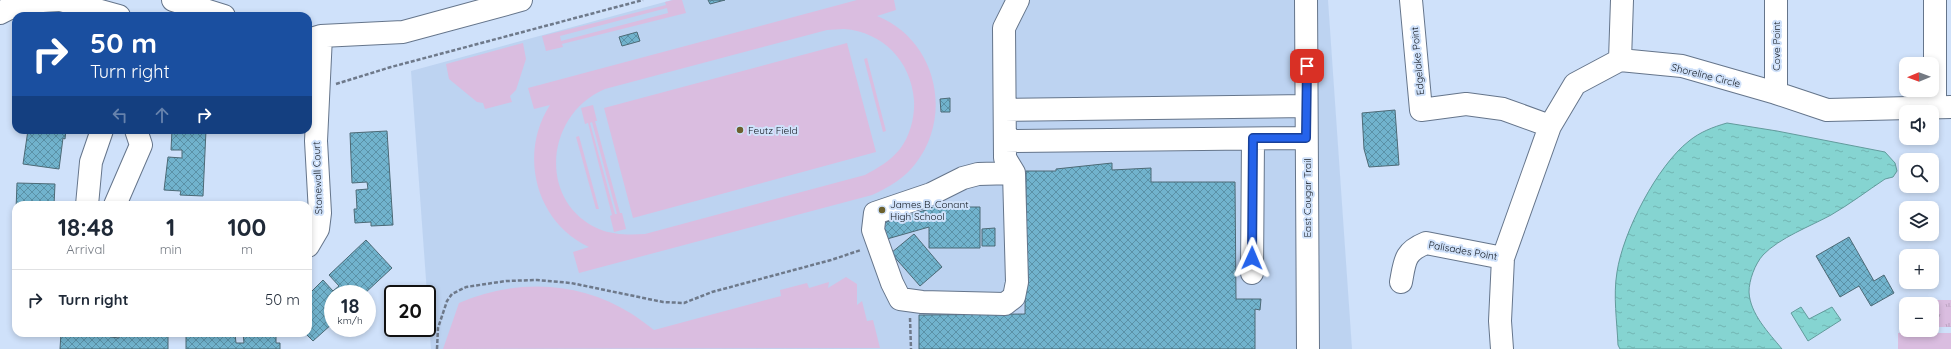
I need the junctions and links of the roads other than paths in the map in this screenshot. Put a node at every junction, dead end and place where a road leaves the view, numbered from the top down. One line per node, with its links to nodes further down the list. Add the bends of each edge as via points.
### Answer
1 (60, 0): 10 (street); 12 (street, via 31,1)
2 (173, 0): 11 (street)
3 (521, 0): 13 (street, via 403,32)
4 (1018, 0): 18 (street, via 1004,28)
5 (1306, 0): 16 (street, East Cougar Trail)
6 (1411, 0): 19 (street, Edgelake Point, via 1421,110 1466,104 1503,108)
7 (1622, 0): 14 (street)
8 (1776, 0): 15 (street, Cove Point)
9 (1935, 0): 17 (street)
10 (104, 12)
11 (211, 12)
12 (0, 13)
13 (312, 36): 28 (street, Stonewall Court, via 317,86 316,141 320,213 318,229)
14 (1620, 60): 15 (street, Shoreline Circle, via 1682,66); 19 (street, via 1575,84)
15 (1776, 93): 17 (street, Shoreline Circle, via 1827,110)
16 (1306, 106): 18 (street); 23 (street, East Cougar Trail)
17 (1943, 108)
18 (1005, 110): 24 (street)
19 (1550, 126): 29 (street)
20 (101, 134): 26 (street, via 91,162)
21 (137, 134): 27 (street, via 141,145)
22 (1253, 138): 23 (street); 24 (street); 30 (street)
23 (1306, 138): 32 (street, East Cougar Trail)
24 (1005, 141): 25 (street, via 1005,158)
25 (1014, 173): 25 (street, via 1017,282 1014,298 1006,304 900,299 873,230 875,213 930,194 963,178 978,174)
26 (87, 201)
27 (117, 201)
28 (312, 239)
29 (1503, 258): 31 (street, Palisades Point, via 1426,243 1414,248 1405,258); 33 (street, via 1500,321)
30 (1252, 273)
31 (1401, 282)
32 (1308, 349)
33 (1502, 349)

